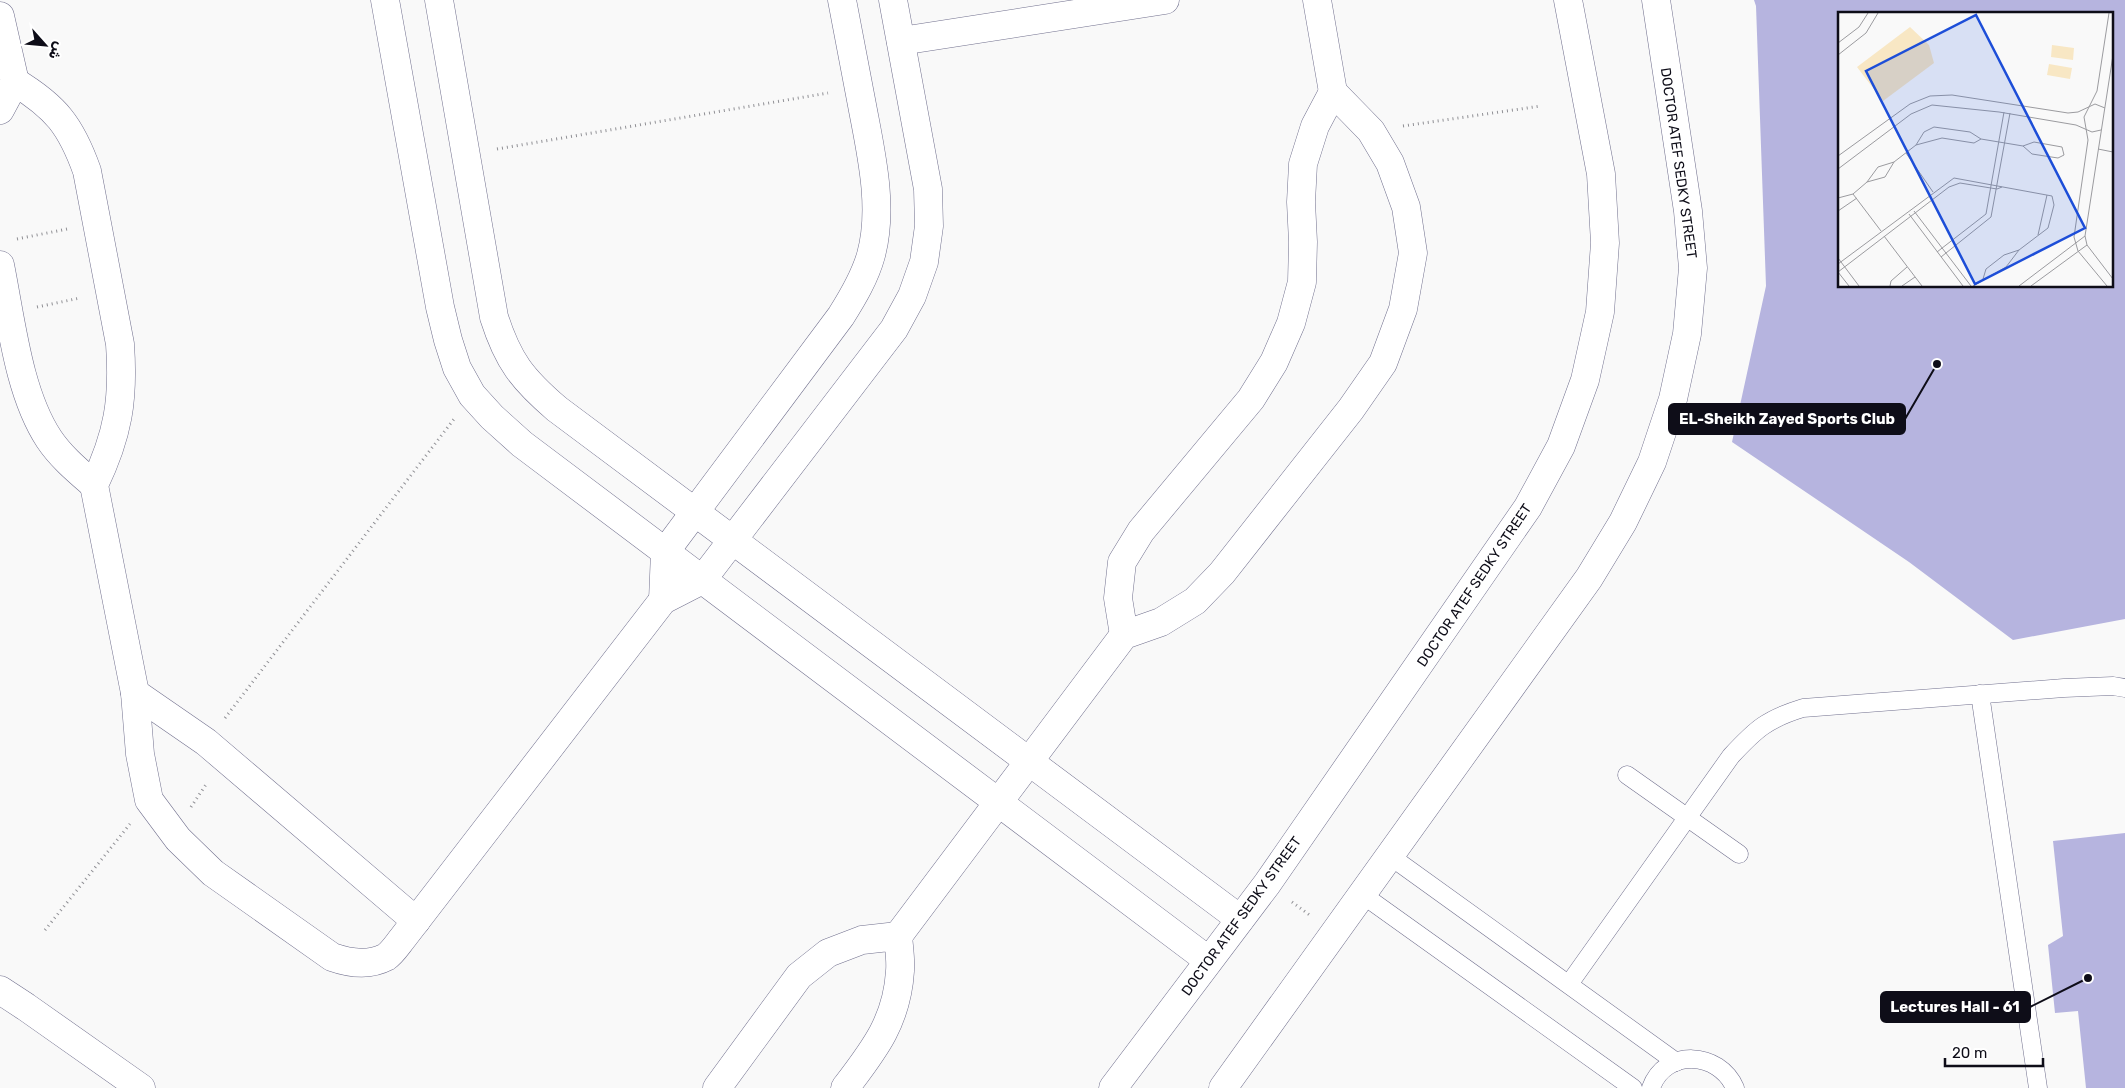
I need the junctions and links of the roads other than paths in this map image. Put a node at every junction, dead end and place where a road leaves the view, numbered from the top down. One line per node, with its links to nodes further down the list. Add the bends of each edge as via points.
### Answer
1 (385, 0): 18 (street, via 440,307 457,368 472,395 522,444)
2 (438, 0): 16 (street, via 494,317 502,343 532,388)
3 (842, 0): 16 (street, via 870,150 876,221 871,255 859,287 836,324)
4 (893, 0): 10 (street)
5 (1165, 0): 10 (street)
6 (1317, 0): 12 (street)
7 (1568, 0): 32 (street, DOCTOR ATEF SEDKY STREET, via 1601,174 1605,244 1600,312 1585,380 1561,446 1528,507)
8 (1656, 0): 30 (street, DOCTOR ATEF SEDKY STREET, via 1688,211 1693,268 1687,334 1673,399 1652,462 1623,522 1588,578)
9 (0, 16): 11 (street)
10 (900, 40): 17 (street, via 928,189 929,226 924,262 912,296 894,329)
11 (15, 82): 13 (street); 15 (street, via 40,98 61,118 77,144 87,171 120,344 122,374 116,432)
12 (1333, 92): 21 (street, via 1315,126 1303,164 1302,282 1291,323 1274,362 1252,399 1141,531 1122,562 1118,598); 21 (street, via 1371,130 1390,163 1406,206 1413,253 1403,309 1383,363 1345,417 1222,573 1195,601 1161,622)
13 (0, 110)
14 (5, 253): 15 (street, via 9,312 33,409 69,464)
15 (94, 485): 23 (street)
16 (695, 512): 17 (street); 18 (street)
17 (733, 540): 19 (street); 25 (street)
18 (665, 552): 19 (street); 20 (street)
19 (702, 580): 20 (street); 27 (street)
20 (663, 600): 33 (street)
21 (1124, 635): 25 (street)
22 (2125, 688): 24 (lane, via 2112,686)
23 (135, 693): 33 (street, via 215,750); 33 (street, via 140,754 150,800 174,833 213,873 310,942 345,962 368,963 387,956)
24 (1980, 694): 28 (lane, via 1803,708 1777,716 1753,732 1731,756); 47 (lane)
25 (1029, 761): 27 (street); 32 (street)
26 (1627, 775): 28 (lane)
27 (998, 802): 34 (street); 35 (street)
28 (1687, 818): 29 (lane); 36 (lane)
29 (1739, 854)
30 (1390, 856): 31 (street, DOCTOR ATEF SEDKY STREET); 36 (lane)
31 (1362, 895): 43 (street, DOCTOR ATEF SEDKY STREET); 44 (lane)
32 (1240, 919): 35 (street, DOCTOR ATEF SEDKY STREET)
33 (416, 921)
34 (898, 936): 40 (street, via 862,940 828,953 799,976); 41 (street, via 900,970 895,1004 882,1037)
35 (1208, 960): 42 (street, DOCTOR ATEF SEDKY STREET)
36 (1569, 984): 38 (lane)
37 (0, 990): 39 (street)
38 (1676, 1062): 45 (lane, via 1662,1070); 46 (lane, via 1696,1059 1715,1064 1730,1077)
39 (141, 1088)
40 (717, 1088)
41 (845, 1088)
42 (1113, 1088)
43 (1223, 1088)
44 (1633, 1088)
45 (1651, 1088)
46 (1735, 1088)
47 (2038, 1088)

